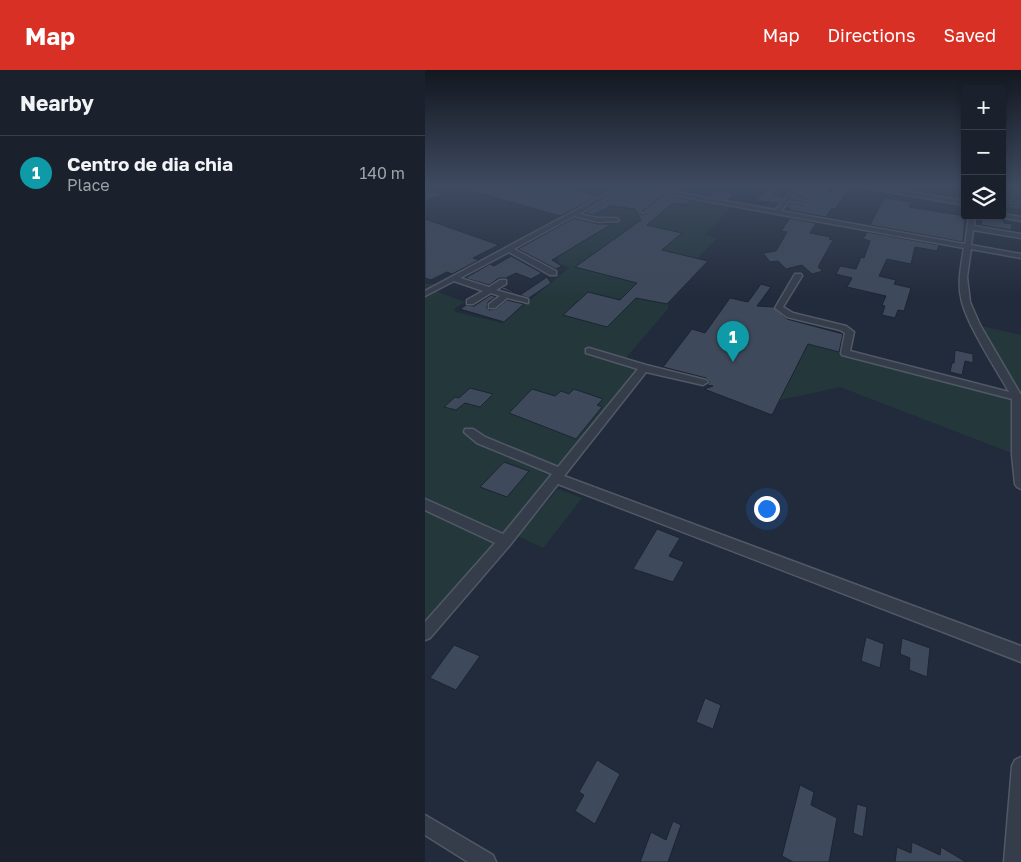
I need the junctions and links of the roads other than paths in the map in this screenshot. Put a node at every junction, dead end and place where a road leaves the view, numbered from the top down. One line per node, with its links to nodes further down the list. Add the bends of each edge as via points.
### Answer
1 (557, 223): 7 (street)
2 (839, 223): 6 (street)
3 (970, 223): 4 (street)
4 (969, 227): 5 (street); 6 (street)
5 (1021, 236)
6 (968, 246): 8 (street); 22 (street, via 963,282 966,302 976,326)
7 (509, 249): 9 (street); 11 (street)
8 (1021, 256)
9 (553, 273)
10 (798, 276): 22 (street, via 779,308 789,315 850,332 845,353)
11 (454, 279): 13 (street); 14 (street)
12 (503, 282): 13 (street)
13 (487, 291): 15 (street); 17 (street)
14 (425, 294)
15 (504, 296): 16 (street); 18 (street)
16 (525, 301)
17 (470, 302)
18 (492, 306)
19 (589, 351): 20 (street)
20 (644, 368): 21 (street); 24 (street)
21 (703, 382)
22 (1017, 397): 25 (street, via 1017,455)
23 (469, 432): 24 (street)
24 (558, 475): 27 (street); 29 (street)
25 (1021, 484)
26 (425, 504): 27 (street)
27 (505, 541): 28 (street)
28 (425, 633)
29 (1021, 654)
30 (1021, 766): 33 (street)
31 (425, 824): 32 (street)
32 (486, 862)
33 (1014, 862)

